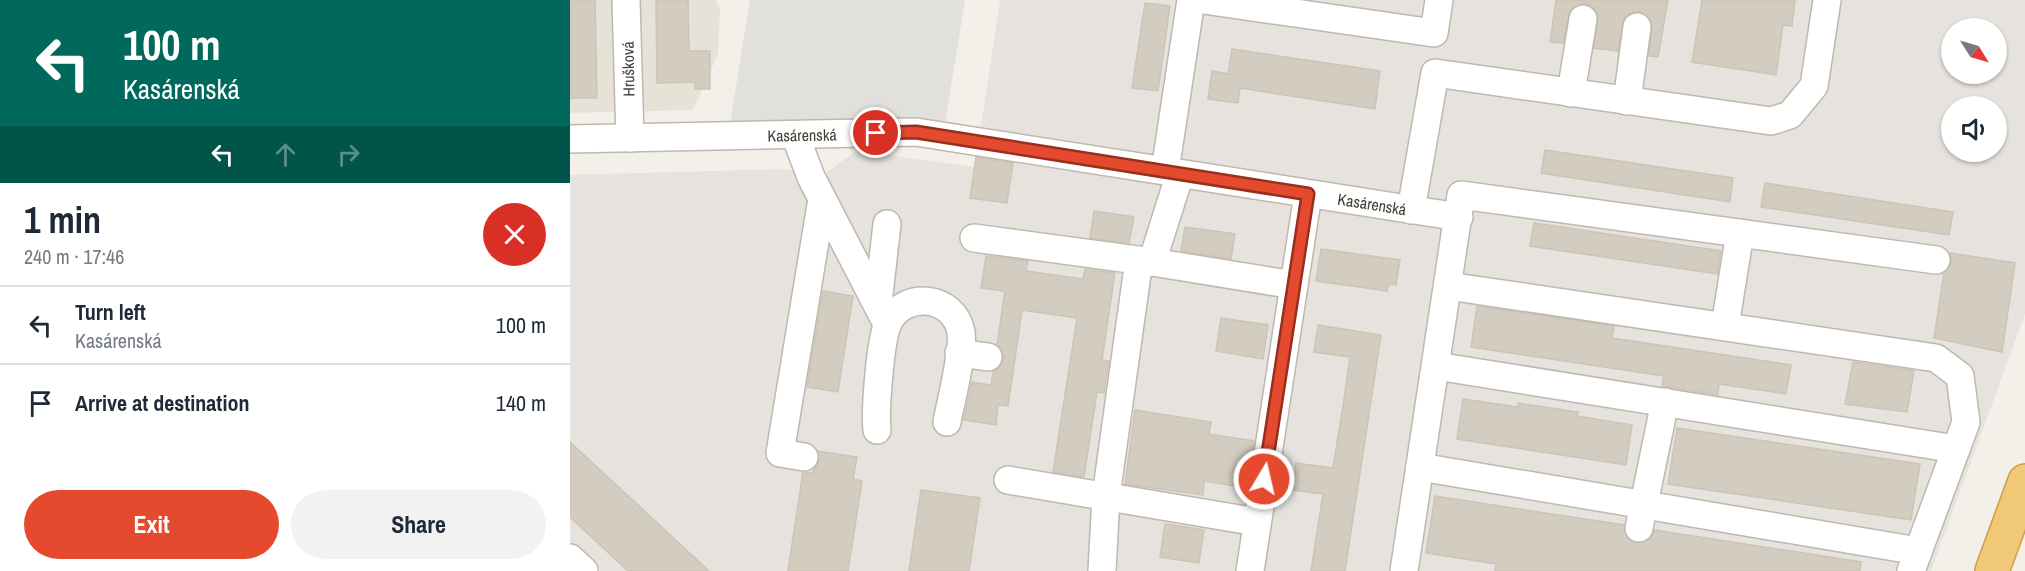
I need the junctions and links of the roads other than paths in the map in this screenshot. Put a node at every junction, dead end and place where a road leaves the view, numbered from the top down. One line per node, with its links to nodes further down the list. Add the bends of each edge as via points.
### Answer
1 (626, 0): 11 (street, Hrušková)
2 (1191, 0): 13 (street)
3 (1204, 0): 4 (street, via 1434,33)
4 (1439, 0)
5 (1827, 0): 9 (street, via 1814,86 1790,115 1771,122)
6 (1583, 20): 8 (street)
7 (1637, 27): 9 (street)
8 (1571, 93): 9 (street); 16 (street, via 1435,73)
9 (1627, 100)
10 (795, 135): 11 (street, Kasárenská); 13 (street, Kasárenská, via 916,132); 15 (street)
11 (630, 138): 12 (street, Kasárenská)
12 (570, 139)
13 (1173, 172): 14 (street, Kasárenská); 22 (street)
14 (1308, 194): 16 (street, Kasárenská); 23 (street)
15 (822, 199): 25 (street); 34 (street, via 780,453)
16 (1411, 210): 17 (street, Kasárenská)
17 (1459, 218): 19 (street, via 1461,195); 24 (street)
18 (887, 224): 25 (street)
19 (1740, 233): 21 (street); 26 (street)
20 (974, 238): 22 (street)
21 (1936, 260)
22 (1145, 261): 23 (street); 38 (street)
23 (1294, 285): 40 (street)
24 (1448, 286): 26 (street); 29 (street)
25 (883, 313): 27 (street, via 921,299 941,304 953,315 961,332); 32 (street)
26 (1725, 326): 33 (street, via 1936,358 1960,376 1966,422)
27 (959, 353): 28 (street); 31 (street)
28 (988, 357)
29 (1436, 366): 30 (street); 35 (street)
30 (1665, 402): 33 (street); 39 (street)
31 (947, 422)
32 (877, 430)
33 (1956, 449): 42 (street)
34 (804, 457)
35 (1420, 467): 39 (street); 46 (street)
36 (1008, 480): 38 (street)
37 (2025, 481): 47 (highway)
38 (1106, 496): 40 (street); 44 (street)
39 (1642, 516): 42 (street)
40 (1257, 522): 45 (street)
41 (570, 558): 43 (street)
42 (1915, 561)
43 (584, 571)
44 (1102, 571)
45 (1250, 571)
46 (1404, 571)
47 (1992, 571)

